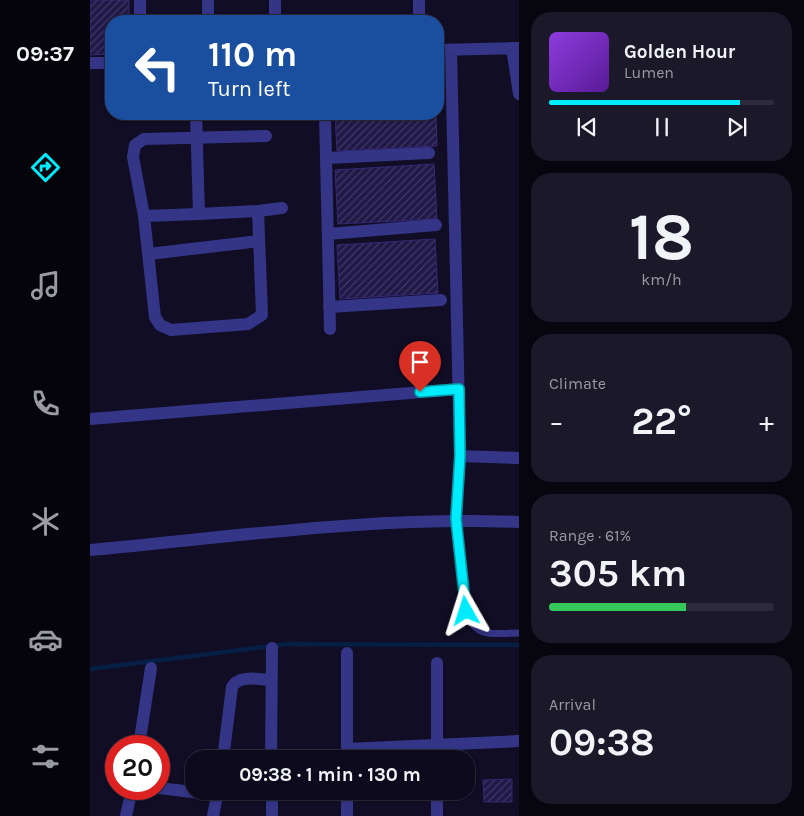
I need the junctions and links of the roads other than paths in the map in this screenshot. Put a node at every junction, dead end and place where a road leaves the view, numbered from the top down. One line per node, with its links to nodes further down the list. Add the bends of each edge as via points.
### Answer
1 (140, 0): 5 (street)
2 (208, 0): 6 (street)
3 (275, 0): 7 (street)
4 (419, 0): 8 (street)
5 (140, 15)
6 (208, 15)
7 (275, 15)
8 (419, 15)
9 (516, 48): 11 (street); 14 (street)
10 (444, 50): 11 (street)
11 (451, 50): 32 (street)
12 (90, 63): 13 (street)
13 (105, 63)
14 (519, 94)
15 (197, 120): 18 (street)
16 (325, 120): 20 (street)
17 (266, 136): 18 (street)
18 (198, 137): 23 (street); 24 (street, via 144,139 135,145 133,157)
19 (429, 153): 20 (street)
20 (327, 158): 26 (street)
21 (282, 208): 22 (street)
22 (258, 211): 23 (street); 27 (street)
23 (199, 214): 24 (street)
24 (144, 216): 28 (street)
25 (436, 226): 26 (street)
26 (328, 234): 30 (street)
27 (259, 241): 28 (street); 28 (street, via 262,315 248,324 171,330 160,325 155,317)
28 (150, 254)
29 (441, 300): 30 (street)
30 (329, 307): 31 (street)
31 (330, 329)
32 (459, 389): 33 (street); 34 (street)
33 (90, 419)
34 (460, 456): 35 (street); 36 (street)
35 (519, 458)
36 (456, 519): 37 (street); 38 (street, via 319,528); 39 (lane, via 470,623 482,632)
37 (519, 522)
38 (90, 550)
39 (519, 633)
40 (272, 648): 44 (street)
41 (347, 653): 49 (street)
42 (437, 663): 50 (street)
43 (151, 668): 45 (street)
44 (270, 680): 47 (street, via 240,679 232,687); 48 (street)
45 (141, 735)
46 (519, 741): 51 (street)
47 (224, 750)
48 (271, 750)
49 (347, 750)
50 (437, 750)
51 (458, 750)
52 (170, 789): 53 (street)
53 (185, 790)
54 (130, 800): 59 (street)
55 (216, 800): 60 (street)
56 (272, 800): 61 (street)
57 (347, 800): 62 (street)
58 (437, 800): 63 (street)
59 (126, 816)
60 (213, 816)
61 (272, 816)
62 (347, 816)
63 (437, 816)

